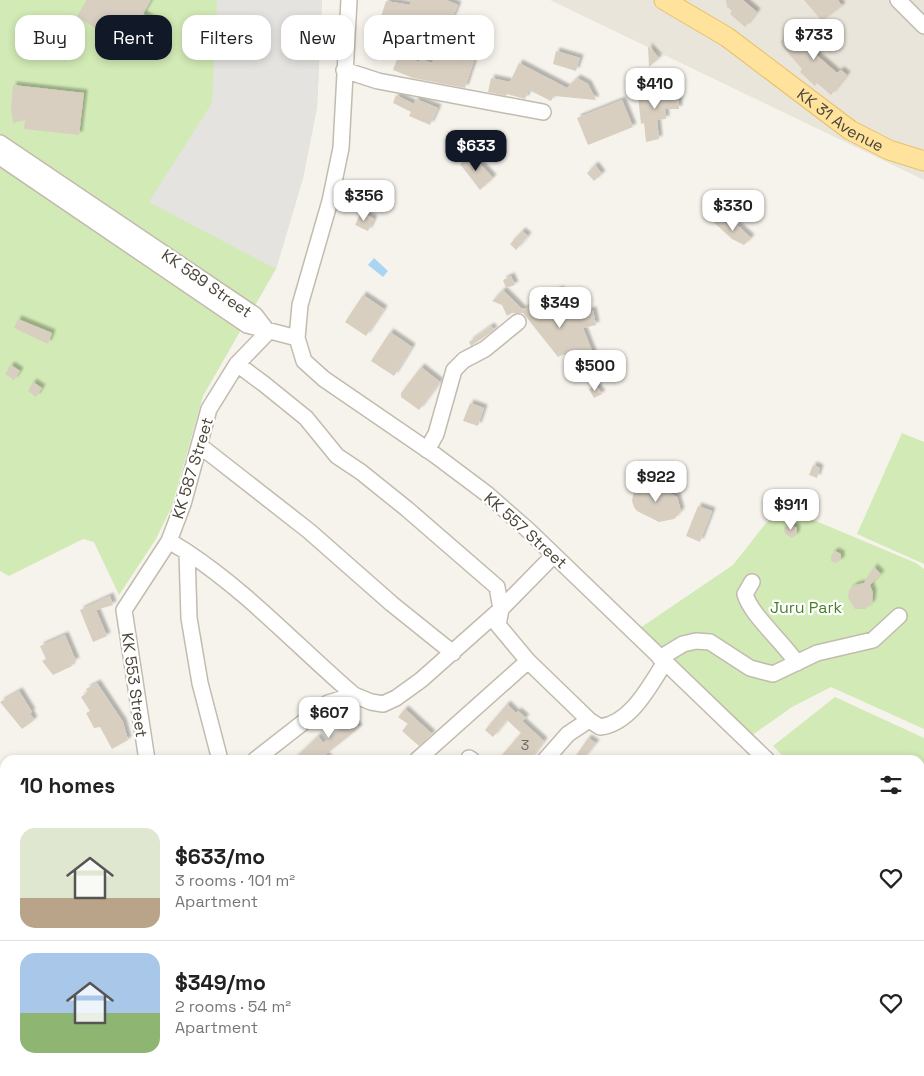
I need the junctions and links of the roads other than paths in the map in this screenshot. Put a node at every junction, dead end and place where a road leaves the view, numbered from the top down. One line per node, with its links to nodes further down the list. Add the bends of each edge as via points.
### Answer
1 (350, 0): 5 (street)
2 (898, 0): 4 (street)
3 (673, 2): 9 (main road, KK 31 Avenue, via 727,37 850,130 889,150)
4 (924, 26)
5 (344, 70): 6 (street, via 378,81); 12 (street, via 341,148 330,201 300,305)
6 (543, 112)
7 (0, 143): 11 (street, KK 589 Street, via 255,315)
8 (0, 157): 11 (street, KK 589 Street, via 246,325)
9 (924, 162)
10 (518, 322): 15 (street, via 454,370 436,434)
11 (268, 332): 12 (street); 13 (street, KK 587 Street)
12 (298, 338): 15 (street, KK 557 Street, via 304,361 324,379)
13 (237, 364): 14 (street, KK 587 Street, via 209,409); 20 (street, via 306,418 336,456 407,509 496,587)
14 (199, 445): 16 (street, KK 587 Street); 23 (street, via 309,531)
15 (428, 450): 18 (street, KK 557 Street, via 487,494)
16 (169, 541): 17 (street); 21 (street, KK 587 Street)
17 (187, 552): 27 (street, via 256,605); 30 (street, via 189,618 200,683)
18 (554, 555): 20 (street); 24 (street, KK 557 Street)
19 (752, 582): 26 (street, via 745,594 747,604)
20 (501, 609): 23 (street); 25 (street, via 498,625)
21 (124, 610): 29 (street, KK 553 Street)
22 (899, 616): 26 (street, via 873,640 817,653)
23 (453, 653): 27 (street, via 421,680 383,704)
24 (663, 660): 26 (street, via 683,644 696,641 710,642 734,660 760,672 773,674); 28 (street, via 646,692 623,718 600,727); 34 (street, KK 557 Street)
25 (528, 661): 28 (street); 32 (street)
26 (797, 662)
27 (354, 696): 31 (street, via 328,703)
28 (588, 720): 33 (street, via 568,734)
29 (146, 755)
30 (219, 755)
31 (261, 755)
32 (423, 755)
33 (549, 755)
34 (762, 755)

